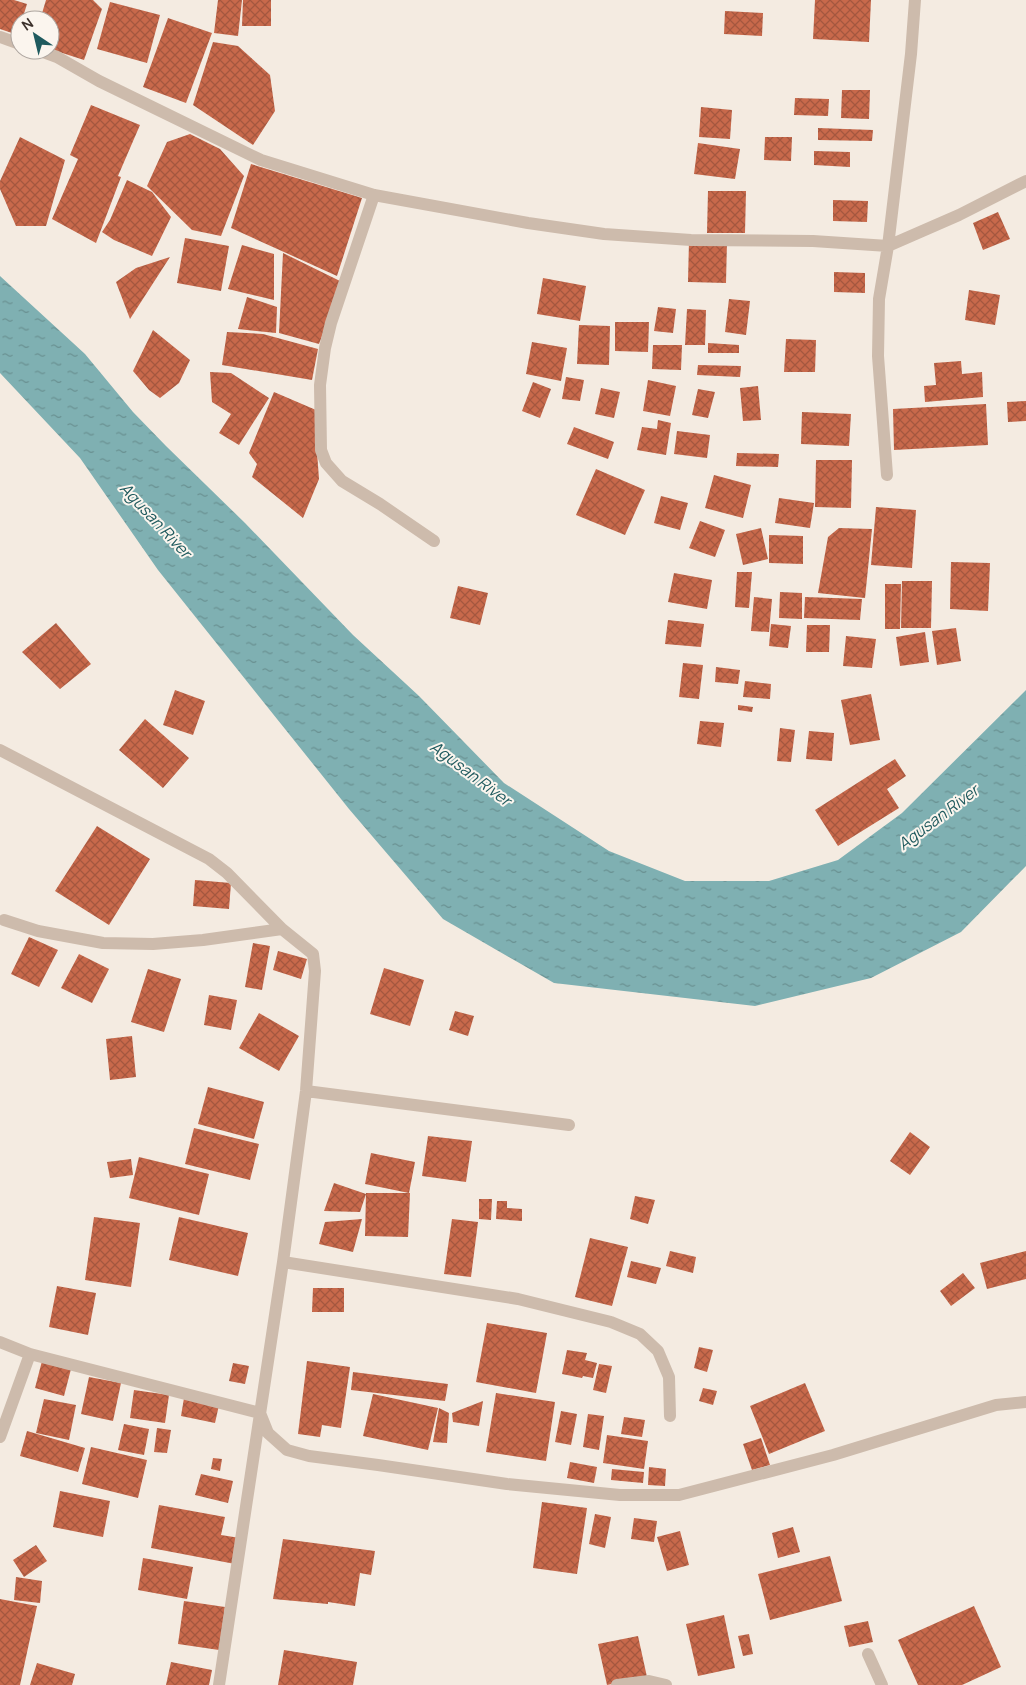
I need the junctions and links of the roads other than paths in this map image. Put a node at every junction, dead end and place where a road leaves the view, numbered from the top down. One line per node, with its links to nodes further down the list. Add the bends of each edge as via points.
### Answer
1 (915, 0): 5 (street)
2 (60, 58): 4 (street, via 99,81 261,160)
3 (1026, 181): 5 (street)
4 (374, 195): 5 (street, via 604,234); 7 (street, via 331,323 320,385 321,450 326,463 342,481)
5 (888, 246): 6 (street, via 879,299 878,356)
6 (887, 475)
7 (434, 541)
8 (0, 750): 10 (street, via 209,859 227,872)
9 (4, 920): 10 (street, via 38,931 103,943 203,940)
10 (282, 929): 11 (street, via 313,954 315,971)
11 (306, 1091): 12 (street); 13 (street)
12 (569, 1126)
13 (283, 1262): 17 (street); 18 (street, via 518,1299 611,1322 640,1334 658,1351 669,1378)
14 (0, 1342): 15 (street)
15 (30, 1354): 17 (street); 19 (street)
16 (1026, 1402): 17 (street, via 996,1405 834,1455 679,1495 620,1495 507,1484 309,1456 287,1450 268,1433)
17 (260, 1413): 21 (street)
18 (670, 1416)
19 (0, 1437)
20 (868, 1654): 24 (street)
21 (219, 1685)
22 (617, 1685): 23 (street, via 649,1681)
23 (666, 1685)
24 (882, 1685)

